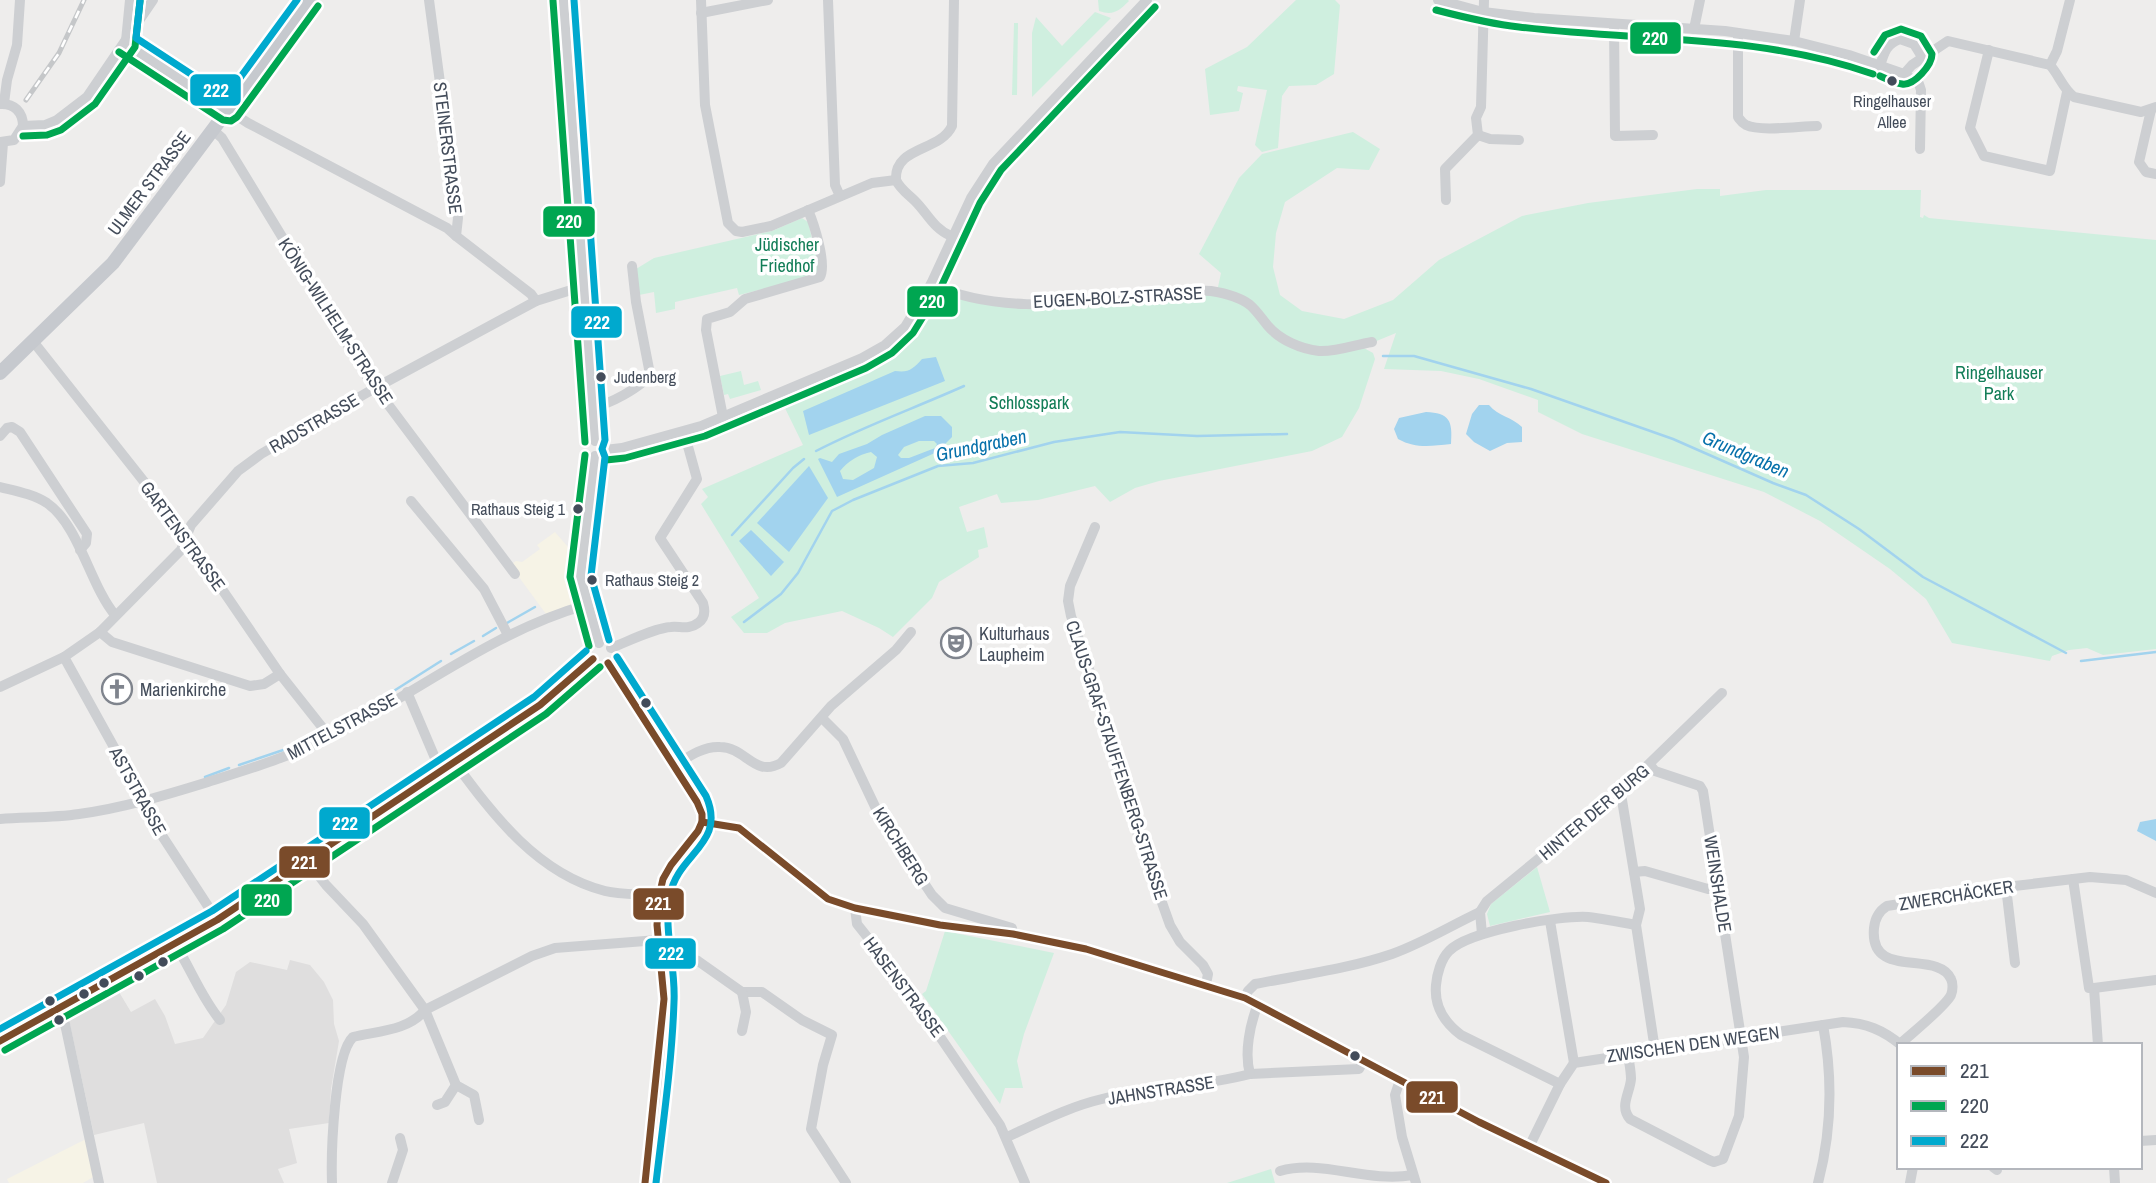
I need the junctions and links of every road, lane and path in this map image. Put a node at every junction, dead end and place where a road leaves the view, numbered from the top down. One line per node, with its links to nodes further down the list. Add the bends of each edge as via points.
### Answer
1 (20, 0): 29 (street, via 17,45)
2 (130, 0): 22 (street)
3 (153, 0): 22 (street)
4 (310, 0): 31 (main road, ULMER STRASSE)
5 (429, 0): 46 (street, STEINERSTRASSE, via 458,218)
6 (563, 0): 50 (street)
7 (701, 0): 17 (street)
8 (768, 0): 17 (street)
9 (828, 0): 43 (street)
10 (954, 0): 42 (street, via 952,126 942,139 905,157 898,165)
11 (1147, 0): 47 (street, via 993,164)
12 (1438, 0): 16 (street)
13 (1700, 0): 19 (street)
14 (1800, 0): 21 (street)
15 (2070, 0): 25 (street)
16 (1484, 6): 18 (street); 35 (street)
17 (701, 13): 45 (street, via 705,105 728,223 736,232 748,232)
18 (1614, 24): 19 (street); 36 (street, via 1615,135)
19 (1694, 30): 20 (street)
20 (1738, 33): 21 (street); 33 (street, via 1738,117 1743,124)
21 (1794, 41): 26 (street)
22 (125, 43): 31 (street); 32 (street, via 87,97 70,112 45,125)
23 (1989, 50): 24 (street, via 1948,41); 25 (street); 28 (street, via 1970,128 1984,156 2050,171)
24 (1922, 57): 26 (street, via 1914,44 1899,39 1885,51); 27 (street)
25 (2050, 65): 28 (street)
26 (1881, 66): 27 (street)
27 (1904, 74): 39 (street, via 1921,90)
28 (2067, 92): 30 (street, via 2141,112)
29 (2, 104): 32 (street, via 18,109)
30 (2154, 109): 40 (street, via 2139,162 2146,172)
31 (229, 111): 34 (main road, ULMER STRASSE); 46 (street)
32 (23, 126): 38 (street, via 18,136)
33 (1817, 126)
34 (213, 130): 52 (main road, ULMER STRASSE, via 113,263); 55 (street, KÖNIG-WILHELM-STRASSE)
35 (1478, 135): 37 (street); 44 (street, via 1445,169)
36 (1653, 135)
37 (1519, 140)
38 (1, 143): 41 (street)
39 (1920, 149)
40 (2156, 174)
41 (0, 178)
42 (896, 180): 43 (street, via 872,183); 47 (street, via 935,227)
43 (839, 196): 45 (street)
44 (1446, 200)
45 (808, 210): 57 (street, via 822,266 820,277 745,299 730,312 707,319)
46 (456, 236): 51 (street, STEINERSTRASSE)
47 (951, 236): 49 (street)
48 (632, 266): 56 (street, via 650,374 614,400)
49 (931, 285): 53 (street, EUGEN-BOLZ-STRASSE, via 960,296 1044,305 1211,291 1248,303 1269,327 1298,346 1335,351); 57 (street, via 905,327 876,351)
50 (584, 286): 51 (street, RADSTRASSE); 56 (street)
51 (536, 301): 55 (street, RADSTRASSE)
52 (32, 340): 54 (main road, ULMER STRASSE); 66 (street, GARTENSTRASSE)
53 (1372, 342)
54 (0, 373)
55 (375, 388): 66 (street, RADSTRASSE, via 238,471); 68 (street, KÖNIG-WILHELM-STRASSE)
56 (592, 407): 60 (street, via 594,441 589,449)
57 (723, 417): 58 (street)
58 (684, 432): 60 (street); 75 (street, via 697,479 660,538 703,603 702,620)
59 (0, 436): 62 (street, via 12,427 20,432)
60 (600, 453): 69 (street, via 583,541 580,577)
61 (0, 487): 64 (street)
62 (60, 494): 64 (street); 67 (street, via 87,534)
63 (411, 501): 73 (street, via 484,589)
64 (49, 504): 67 (street)
65 (1095, 527): 114 (street, CLAUS-GRAF-STAUFFENBERG-STRASSE, via 1070,586 1071,615 1161,901 1180,942 1208,974)
66 (186, 537): 70 (street, RADSTRASSE, via 181,550); 79 (street, GARTENSTRASSE)
67 (80, 550): 70 (street)
68 (515, 575)
69 (586, 605): 73 (street, MITTELSTRASSE); 74 (street)
70 (115, 615): 71 (street, RADSTRASSE)
71 (100, 632): 76 (street, RADSTRASSE); 79 (street, via 112,642 250,686)
72 (911, 632): 83 (street)
73 (508, 635): 81 (street, MITTELSTRASSE)
74 (598, 643): 75 (street); 77 (street, via 591,651)
75 (611, 648): 78 (street)
76 (64, 657): 80 (street, RADSTRASSE); 90 (street, ASTSTRASSE)
77 (593, 659): 78 (street); 85 (street, via 540,705)
78 (608, 663): 87 (street)
79 (280, 674): 84 (street, GARTENSTRASSE)
80 (0, 687)
81 (407, 692): 84 (street, MITTELSTRASSE); 88 (street)
82 (1722, 693): 86 (street, HINTER DER BURG)
83 (822, 718): 87 (street, via 773,767 758,766 723,746 693,754); 105 (street, KIRCHBERG, via 843,739 880,817 932,895 945,908 1012,928)
84 (327, 738): 90 (street, MITTELSTRASSE, via 273,762)
85 (455, 763): 88 (street); 99 (street, via 486,806 556,870 607,892)
86 (1650, 765): 89 (street, HINTER DER BURG); 97 (street, WEINSHALDE, via 1703,791)
87 (674, 766): 92 (street, via 697,802)
88 (441, 772): 93 (street)
89 (1618, 794): 94 (street); 101 (street, HINTER DER BURG, via 1487,901)
90 (141, 801): 91 (street, MITTELSTRASSE, via 78,814); 102 (street, ASTSTRASSE)
91 (0, 819)
92 (702, 822): 99 (street, via 671,864); 100 (street, via 744,831 828,899)
93 (308, 862): 102 (street); 120 (street, via 363,923)
94 (1634, 872): 97 (street); 104 (street, via 1640,909)
95 (2073, 879): 96 (street, ZWERCHÄCKER); 98 (street, ZWERCHÄCKER, via 2126,880); 115 (street, via 2089,988)
96 (2006, 887): 112 (street); 127 (street, ZWERCHÄCKER, via 1895,903 1878,914 1874,934 1880,952 1893,960 1942,969 1951,979 1949,998)
97 (1718, 888): 124 (street, WEINSHALDE)
98 (2156, 894)
99 (659, 896): 108 (street)
100 (855, 908): 105 (street); 139 (street, HASENSTRASSE, via 857,923 973,1082)
101 (1480, 912): 106 (street); 107 (street, HINTER DER BURG)
102 (217, 920): 109 (street)
103 (1550, 921): 104 (street, via 1587,917); 106 (street); 132 (street)
104 (1636, 925): 129 (street)
105 (1013, 934): 114 (street, via 1086,949)
106 (1482, 934): 111 (street, via 1459,943)
107 (1430, 938): 111 (street); 117 (street, HINTER DER BURG, via 1363,962 1255,984)
108 (658, 940): 110 (street); 120 (street, via 555,948)
109 (175, 944): 119 (street); 121 (street)
110 (661, 953): 116 (street, via 683,954 698,961); 147 (street, via 664,999)
111 (1445, 956): 135 (street, via 1436,994 1450,1027)
112 (2015, 964)
113 (2156, 980): 115 (street)
114 (1206, 984): 117 (street)
115 (2094, 988): 128 (street)
116 (742, 992): 123 (street, via 746,1012); 148 (street, via 762,992 832,1035 811,1129)
117 (1245, 998): 118 (street)
118 (1258, 1004): 131 (street); 133 (street, via 1247,1063)
119 (57, 1008): 125 (street); 144 (street, via 65,1024)
120 (425, 1010): 136 (street); 145 (street, via 418,1019 354,1037 346,1046 337,1098)
121 (220, 1020)
122 (1823, 1025): 124 (street, ZWISCHEN DEN WEGEN); 126 (street, ZWISCHEN DEN WEGEN, via 1872,1026); 151 (street, via 1831,1101)
123 (741, 1031)
124 (1741, 1037): 129 (street, ZWISCHEN DEN WEGEN); 130 (street, WEINSHALDE, via 1744,1080 1740,1116 1720,1161 1709,1160 1624,1113 1631,1080)
125 (0, 1041)
126 (1900, 1043)
127 (1902, 1043)
128 (2098, 1043)
129 (1655, 1050): 130 (street, ZWISCHEN DEN WEGEN)
130 (1628, 1054): 132 (street, ZWISCHEN DEN WEGEN)
131 (1363, 1061): 133 (street, JAHNSTRASSE, via 1359,1069); 134 (street)
132 (1574, 1063): 135 (street)
133 (1250, 1074): 139 (street, JAHNSTRASSE, via 1100,1099)
134 (1400, 1080): 141 (street); 143 (street, via 1395,1095)
135 (1560, 1084): 141 (street)
136 (456, 1085): 137 (street, via 445,1102); 138 (street, via 474,1095)
137 (437, 1105)
138 (479, 1120)
139 (1007, 1137): 149 (street, HASENSTRASSE)
140 (400, 1138): 146 (street, via 403,1150)
141 (1529, 1147): 150 (street)
142 (1280, 1171): 143 (street, via 1303,1168 1377,1180)
143 (1414, 1179)
144 (99, 1183)
145 (332, 1183)
146 (392, 1183)
147 (645, 1183)
148 (846, 1183)
149 (1025, 1183)
150 (1606, 1183)
151 (1818, 1183)

